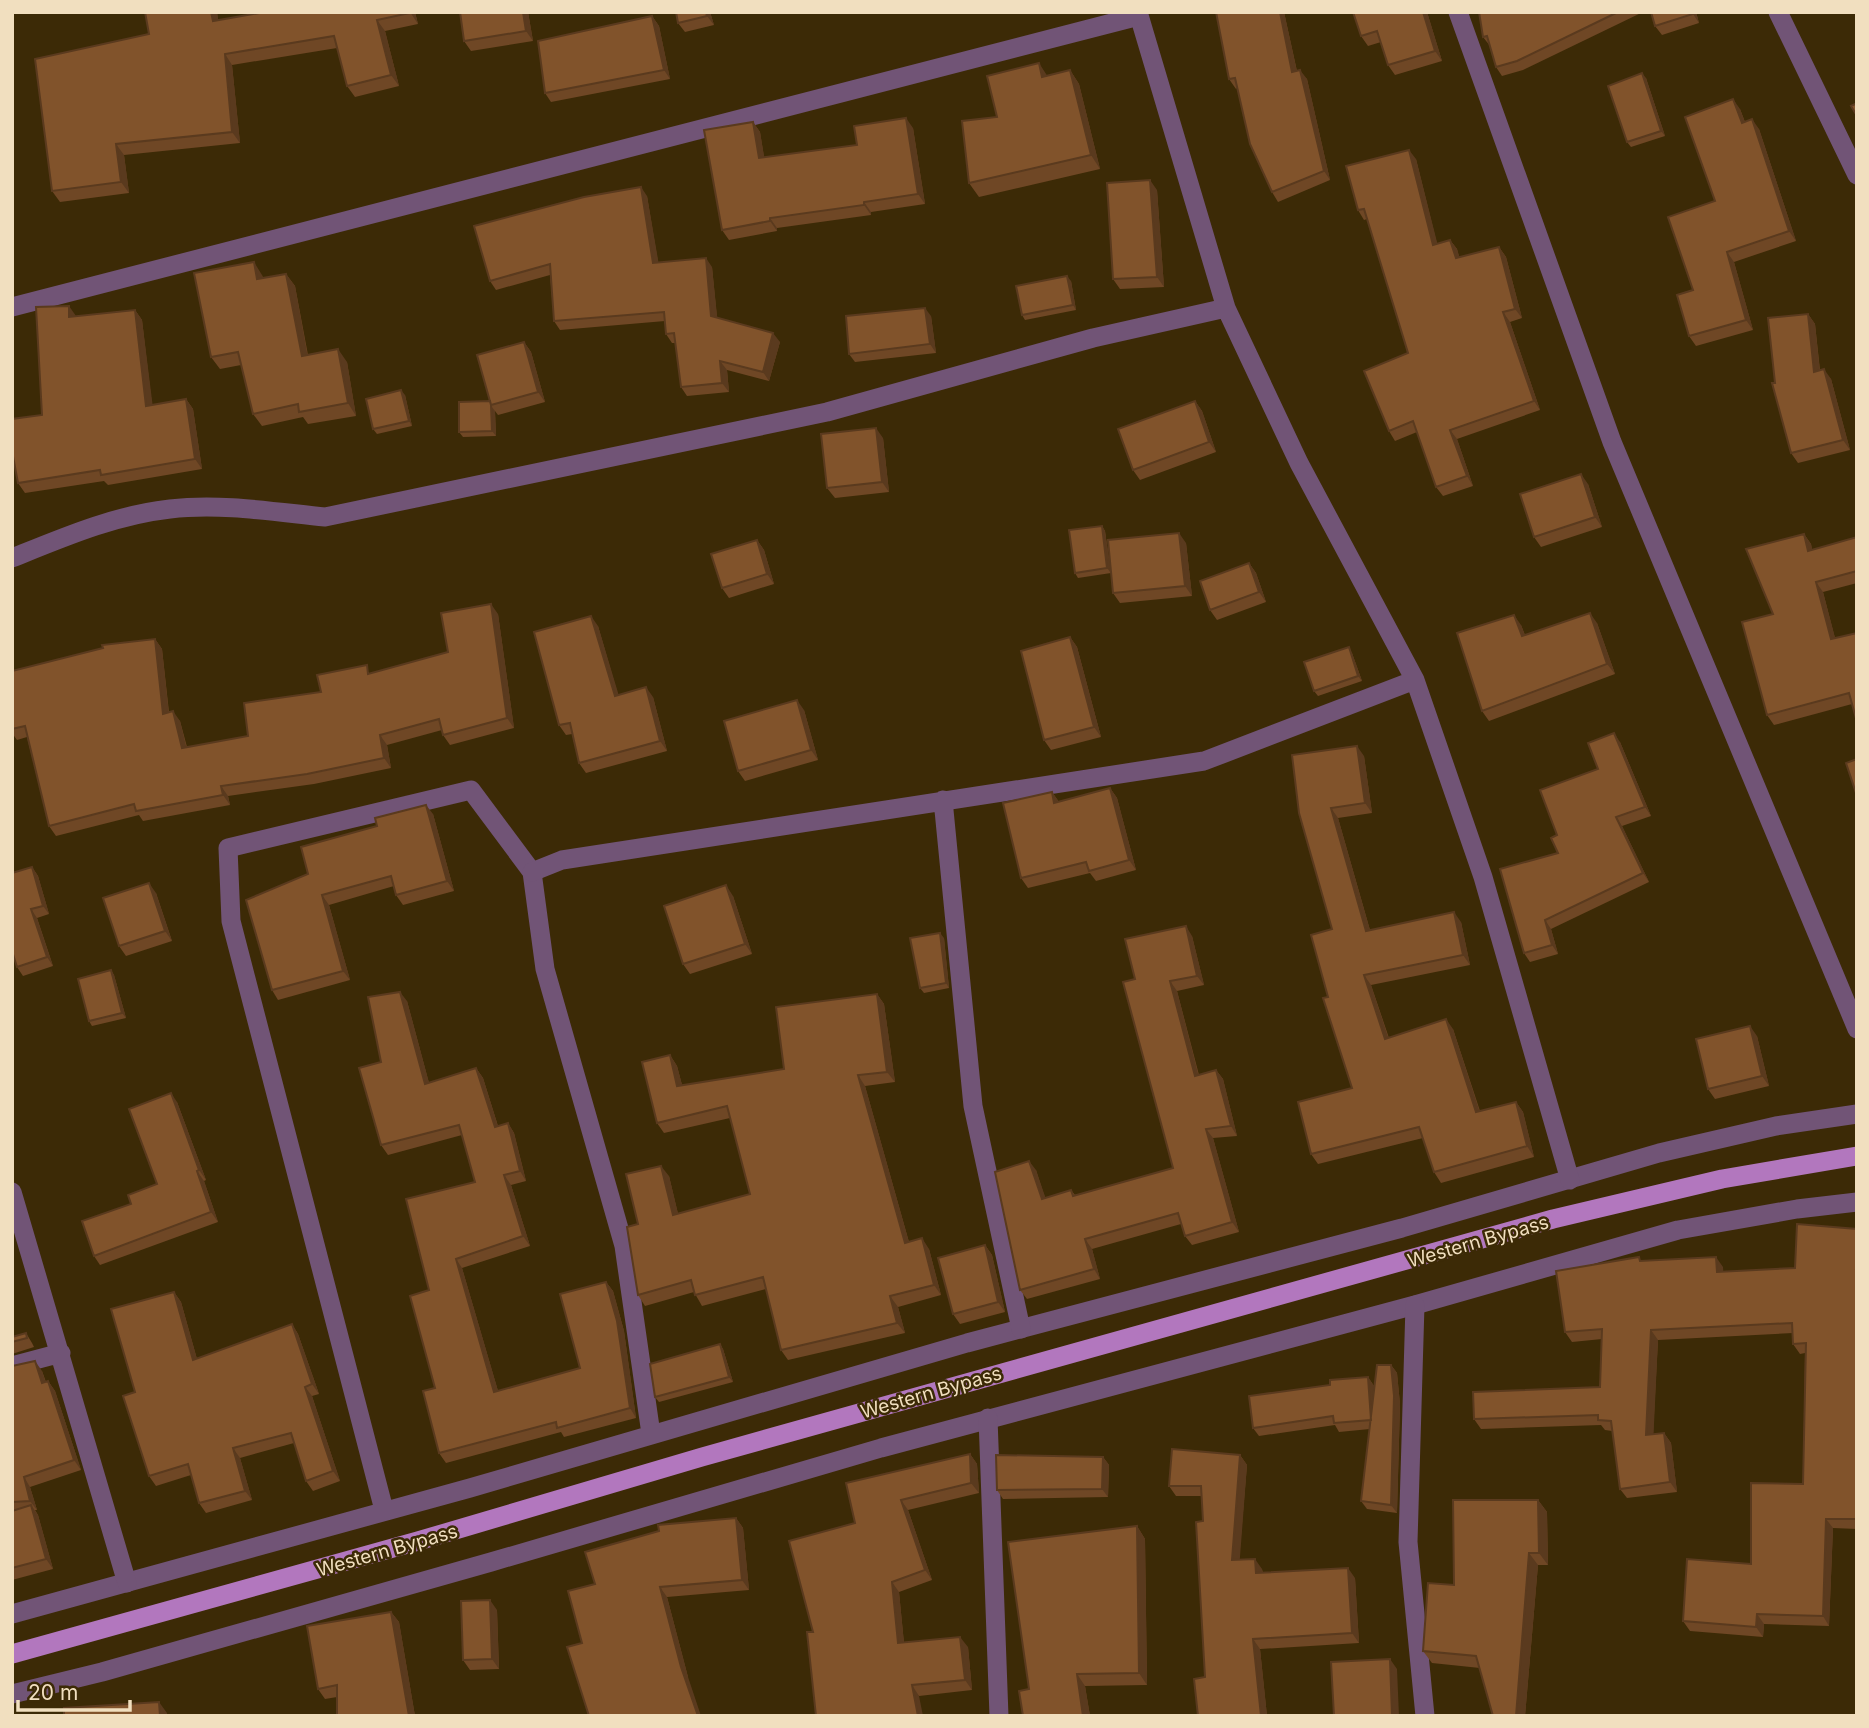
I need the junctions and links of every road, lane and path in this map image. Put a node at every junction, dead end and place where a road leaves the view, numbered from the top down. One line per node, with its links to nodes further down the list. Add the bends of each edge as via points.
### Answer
1 (1458, 12): 11 (street, via 1612,442)
2 (1778, 12): 4 (street)
3 (1138, 14): 5 (street); 6 (street)
4 (1857, 175)
5 (12, 307)
6 (1226, 308): 7 (street, via 1093,338 827,411 326,517 250,509 171,509 92,525); 8 (street, via 1299,463)
7 (12, 557)
8 (1415, 680): 9 (street, via 1204,761); 14 (street, via 1483,877)
9 (943, 800): 10 (street, via 562,860); 18 (street, via 973,1106)
10 (532, 872): 22 (street, via 545,969 624,1246); 23 (street, via 471,790 228,848 231,921)
11 (1857, 1029)
12 (1857, 1114): 14 (street, via 1776,1126)
13 (1857, 1156): 26 (main road, Western Bypass, via 1722,1178 1553,1219)
14 (1570, 1180): 18 (street)
15 (12, 1192): 19 (street)
16 (1857, 1202): 17 (street, via 1678,1230)
17 (1415, 1306): 21 (street); 29 (street, via 1408,1542)
18 (1021, 1329): 22 (street)
19 (61, 1353): 20 (street); 24 (street)
20 (12, 1366)
21 (988, 1419): 27 (street); 28 (street)
22 (651, 1434): 23 (street)
23 (384, 1510): 24 (street)
24 (127, 1583): 25 (street)
25 (12, 1614)
26 (12, 1654)
27 (12, 1694)
28 (999, 1716)
29 (1425, 1716)

